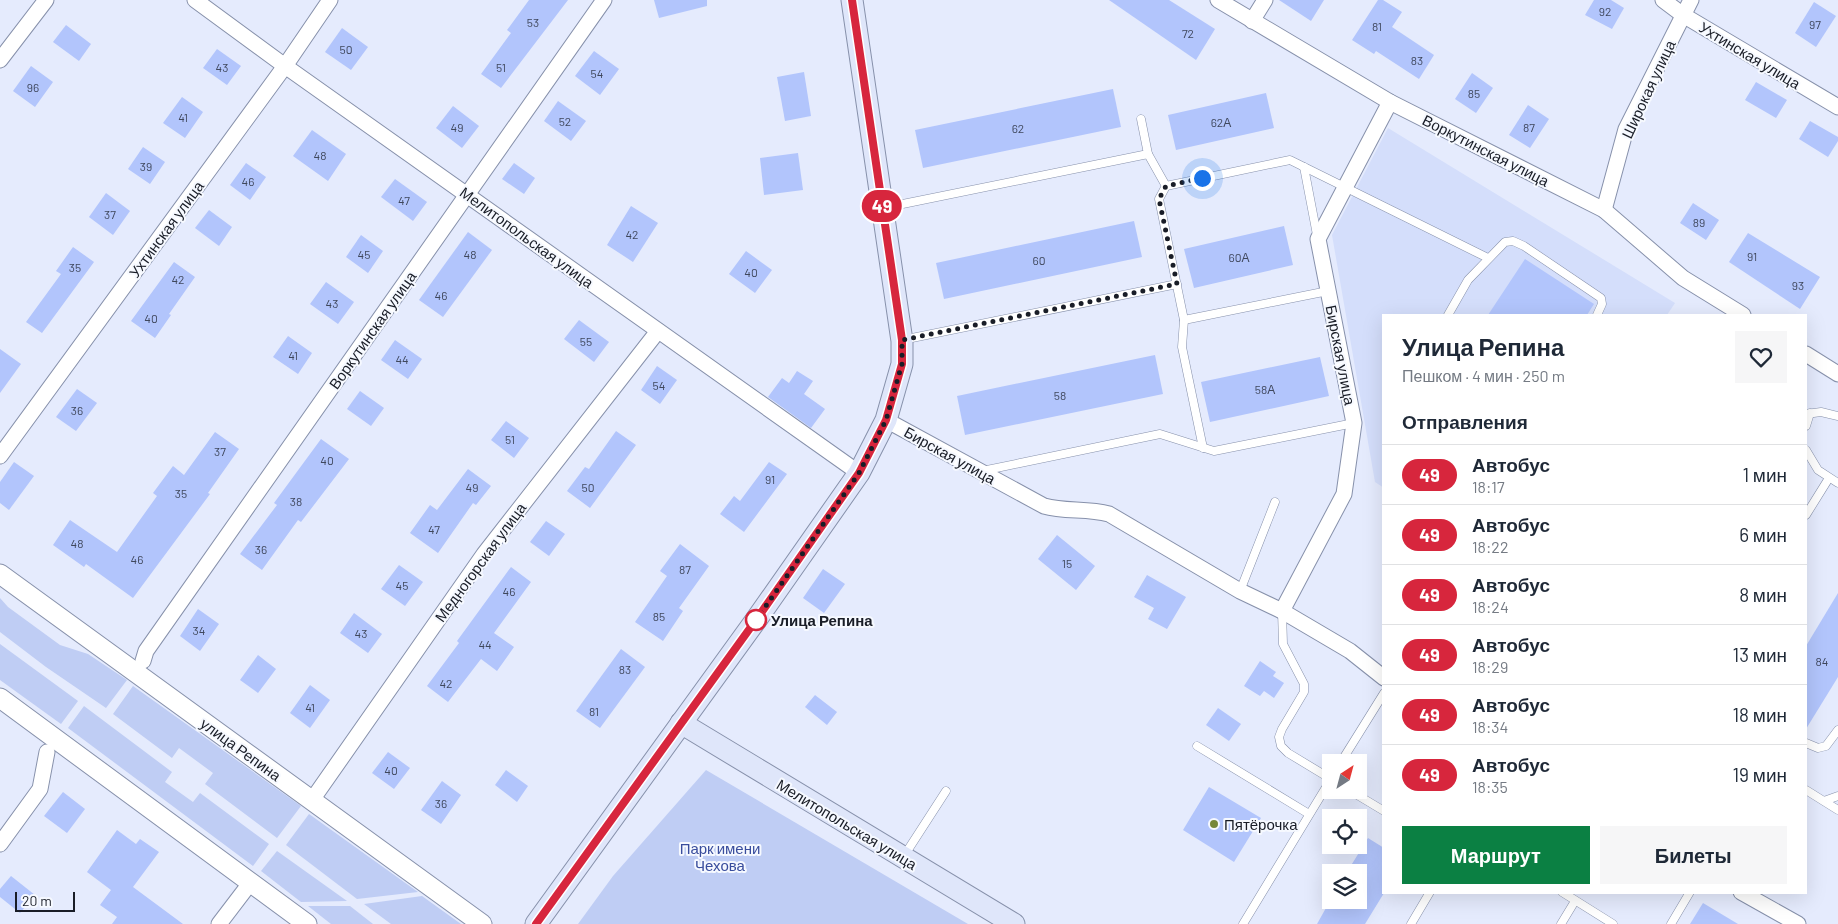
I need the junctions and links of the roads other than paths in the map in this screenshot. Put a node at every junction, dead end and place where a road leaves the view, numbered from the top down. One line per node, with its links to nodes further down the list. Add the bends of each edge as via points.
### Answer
1 (46, 0): 12 (street)
2 (195, 0): 13 (street, Мелитопольская улица)
3 (330, 0): 13 (street, Ухтинская улица)
4 (604, 0): 21 (street, Воркутинская улица)
5 (852, 0): 22 (main road)
6 (1218, 0): 11 (street, Воркутинская улица)
7 (1265, 0): 11 (street)
8 (1664, 0): 10 (street, Ухтинская улица)
9 (1691, 0): 10 (street, Широкая улица)
10 (1683, 15): 15 (street, Ухтинская улица); 23 (street, Широкая улица, via 1626,129)
11 (1252, 21): 14 (street, Воркутинская улица)
12 (0, 60)
13 (285, 66): 21 (street, Мелитопольская улица); 42 (street, Ухтинская улица)
14 (1390, 102): 20 (street); 23 (street, Воркутинская улица)
15 (1838, 107)
16 (1141, 119): 17 (lane)
17 (1148, 154): 19 (lane); 22 (lane)
18 (1304, 167): 19 (lane, via 1290,160); 20 (lane); 24 (lane)
19 (1166, 186): 26 (lane, via 1159,199)
20 (1345, 188): 24 (street); 25 (lane)
21 (467, 194): 32 (street, Мелитопольская улица); 52 (street, Воркутинская улица)
22 (883, 208): 33 (main road)
23 (1604, 210): 30 (street, Воркутинская улица, via 1682,278)
24 (1318, 240): 27 (street, Бирская улица)
25 (1488, 258): 28 (lane, via 1468,280); 29 (lane, via 1505,242 1513,241 1524,246 1601,298)
26 (1177, 284): 31 (lane); 33 (lane)
27 (1328, 290): 31 (lane); 39 (street, Бирская улица)
28 (1449, 314)
29 (1597, 314)
30 (1741, 314)
31 (1184, 320): 40 (lane, via 1182,347)
32 (658, 331): 44 (street, Мелитопольская улица); 68 (street, Медногорская улица, via 484,554)
33 (902, 340): 38 (main road, via 902,364)
34 (1807, 355): 35 (street)
35 (1838, 374)
36 (1808, 413): 37 (lane)
37 (1838, 416)
38 (886, 420): 43 (street, Бирская улица); 44 (main road)
39 (1354, 423): 40 (lane, via 1214,452); 51 (street, Бирская улица, via 1344,494)
40 (1203, 448): 43 (lane, via 1160,434)
41 (1807, 452): 45 (lane, via 1818,470)
42 (0, 456)
43 (980, 471): 50 (street, Бирская улица, via 1044,506 1109,514)
44 (859, 473): 56 (main road)
45 (1829, 478): 46 (lane); 48 (lane)
46 (1838, 483)
47 (1275, 502): 50 (lane)
48 (1807, 513)
49 (0, 574): 68 (street, улица Репина)
50 (1240, 591): 51 (street, Бирская улица)
51 (1282, 611): 53 (street, Бирская улица, via 1350,651); 62 (lane, via 1283,644 1304,684 1304,692 1282,729 1279,737 1281,746)
52 (142, 661)
53 (1382, 676)
54 (1382, 696): 61 (lane)
55 (0, 698): 75 (street)
56 (682, 723): 74 (main road, Мелитопольская улица); 84 (main road)
57 (1838, 730): 58 (lane, via 1826,746 1818,748)
58 (1807, 743)
59 (1197, 746): 72 (lane)
60 (47, 752): 73 (street, via 40,789)
61 (1346, 754)
62 (1322, 774)
63 (946, 791): 74 (lane)
64 (1807, 791): 69 (lane)
65 (1322, 794): 72 (lane)
66 (1838, 796): 69 (lane)
67 (1364, 799): 70 (lane)
68 (312, 800): 83 (street, улица Репина)
69 (1824, 802): 71 (lane)
70 (1382, 810)
71 (1838, 810)
72 (1310, 814): 86 (lane)
73 (0, 844)
74 (902, 858): 85 (main road, Мелитопольская улица)
75 (251, 882): 81 (street); 82 (street)
76 (1429, 894): 87 (lane)
77 (1565, 894): 80 (lane)
78 (1689, 894): 90 (lane)
79 (1745, 894): 91 (street)
80 (1575, 901): 88 (lane); 89 (lane)
81 (220, 924)
82 (308, 924)
83 (482, 924)
84 (536, 924)
85 (1014, 924)
86 (1242, 924)
87 (1411, 924)
88 (1561, 924)
89 (1613, 924)
90 (1671, 924)
91 (1798, 924)

